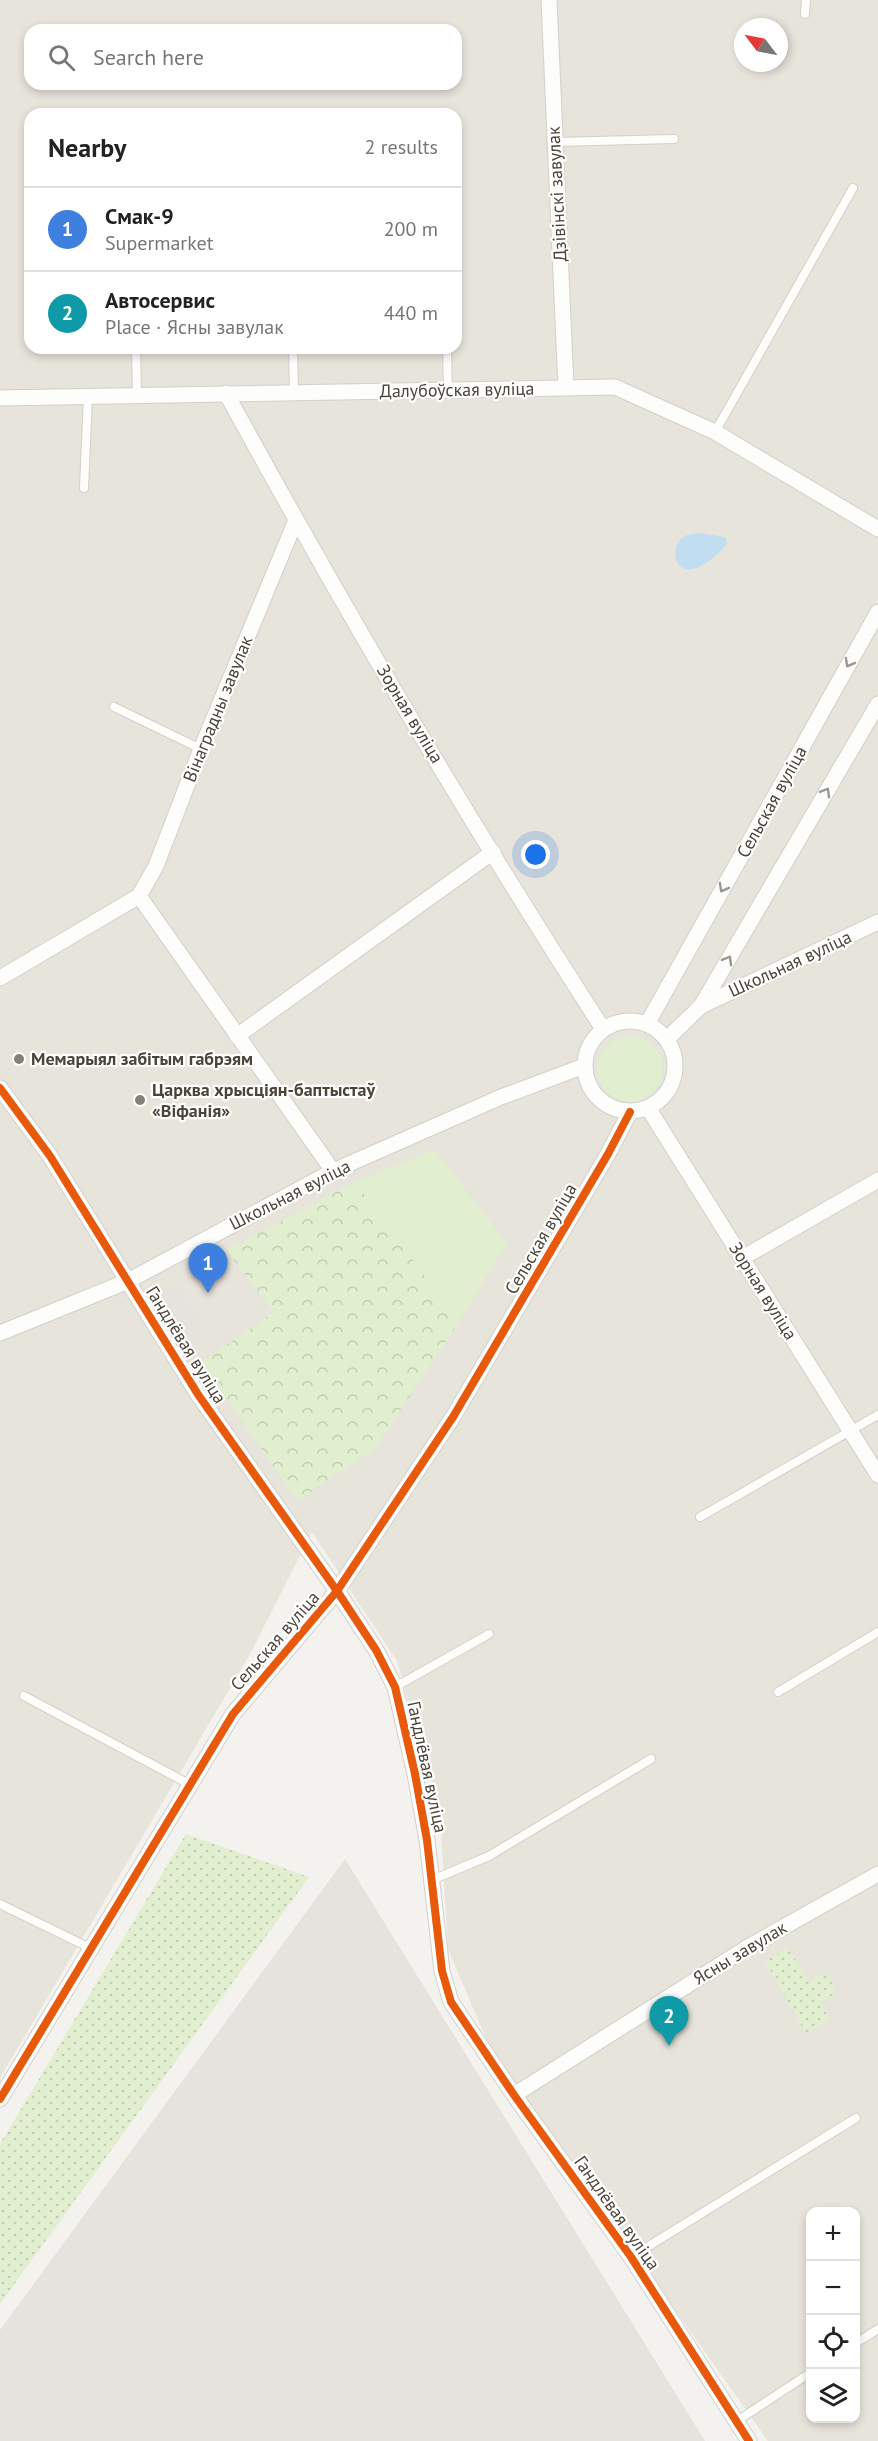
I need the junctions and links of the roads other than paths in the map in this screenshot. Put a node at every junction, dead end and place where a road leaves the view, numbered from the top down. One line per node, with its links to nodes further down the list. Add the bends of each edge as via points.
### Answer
1 (549, 0): 5 (street, Дзівінскі завулак)
2 (806, 0): 3 (lane)
3 (805, 14)
4 (674, 139): 5 (lane)
5 (555, 142): 10 (street, Дзівінскі завулак)
6 (853, 188): 17 (lane)
7 (136, 354): 14 (lane)
8 (293, 354): 12 (lane)
9 (447, 354): 11 (lane)
10 (566, 388): 11 (street, Далубоўская вуліца); 17 (street, Далубоўская вуліца, via 615,387)
11 (448, 391): 12 (street, Далубоўская вуліца)
12 (294, 392): 13 (street, Далубоўская вуліца)
13 (226, 393): 14 (street, Далубоўская вуліца); 19 (street, Зорная вуліца)
14 (137, 395): 15 (street, Далубоўская вуліца)
15 (88, 396): 16 (street, Далубоўская вуліца); 18 (lane)
16 (0, 398)
17 (715, 432): 20 (street, Далубоўская вуліца)
18 (84, 488)
19 (296, 520): 24 (street, Вінаградны завулак); 25 (street, Зорная вуліца)
20 (878, 529)
21 (878, 612): 30 (street, Сельская вуліца, one-way to 30)
22 (878, 704): 29 (street, one-way to 22)
23 (114, 707): 24 (lane)
24 (201, 749): 26 (street, Вінаградны завулак, via 156,866)
25 (493, 852): 31 (street, Зорная вуліца); 32 (street)
26 (139, 896): 28 (street, Вінаградны завулак); 32 (street)
27 (878, 922): 29 (street, Школьная вуліца)
28 (0, 978)
29 (701, 1006): 33 (street)
30 (647, 1024): 31 (street, via 632,1020); 33 (street)
31 (603, 1029): 34 (street, via 586,1051)
32 (237, 1036): 38 (street)
33 (667, 1039): 36 (street, via 675,1067 672,1084)
34 (584, 1066): 37 (street, via 587,1083 597,1099 612,1109); 38 (street, Школьная вуліца, via 501,1097)
35 (0, 1088): 41 (street, Гандлёвая вуліца, via 50,1156)
36 (648, 1108): 37 (street); 40 (street, Зорная вуліца)
37 (630, 1112): 47 (street, Сельская вуліца, via 453,1418)
38 (333, 1171): 41 (street, Школьная вуліца)
39 (878, 1180): 40 (street)
40 (742, 1258): 44 (street, Зорная вуліца)
41 (128, 1281): 42 (street, Школьная вуліца); 47 (street, Гандлёвая вуліца, via 199,1396)
42 (0, 1333)
43 (878, 1416): 44 (lane)
44 (852, 1431): 45 (street, Зорная вуліца); 46 (lane)
45 (878, 1475)
46 (700, 1517)
47 (337, 1591): 50 (street, Гандлёвая вуліца, via 376,1650); 54 (street, Сельская вуліца, via 233,1713)
48 (878, 1632): 51 (lane)
49 (489, 1634): 50 (lane)
50 (394, 1687): 56 (street, Гандлёвая вуліца, via 415,1774)
51 (778, 1692)
52 (24, 1696): 54 (lane)
53 (651, 1759): 56 (lane, via 489,1856)
54 (189, 1784): 58 (street, Сельская вуліца)
55 (878, 1874): 59 (street, Ясны завулак, via 748,1947)
56 (432, 1880): 59 (street, Гандлёвая вуліца, via 442,1971 451,2002)
57 (0, 1904): 58 (lane)
58 (90, 1948): 60 (street, Сельская вуліца)
59 (514, 2095): 62 (street, Гандлёвая вуліца)
60 (0, 2099)
61 (856, 2118): 62 (lane)
62 (631, 2256): 66 (street, Гандлёвая вуліца)
63 (878, 2329): 64 (lane)
64 (860, 2340)
65 (806, 2376): 66 (lane)
66 (737, 2421): 67 (street, Гандлёвая вуліца)
67 (750, 2441)

